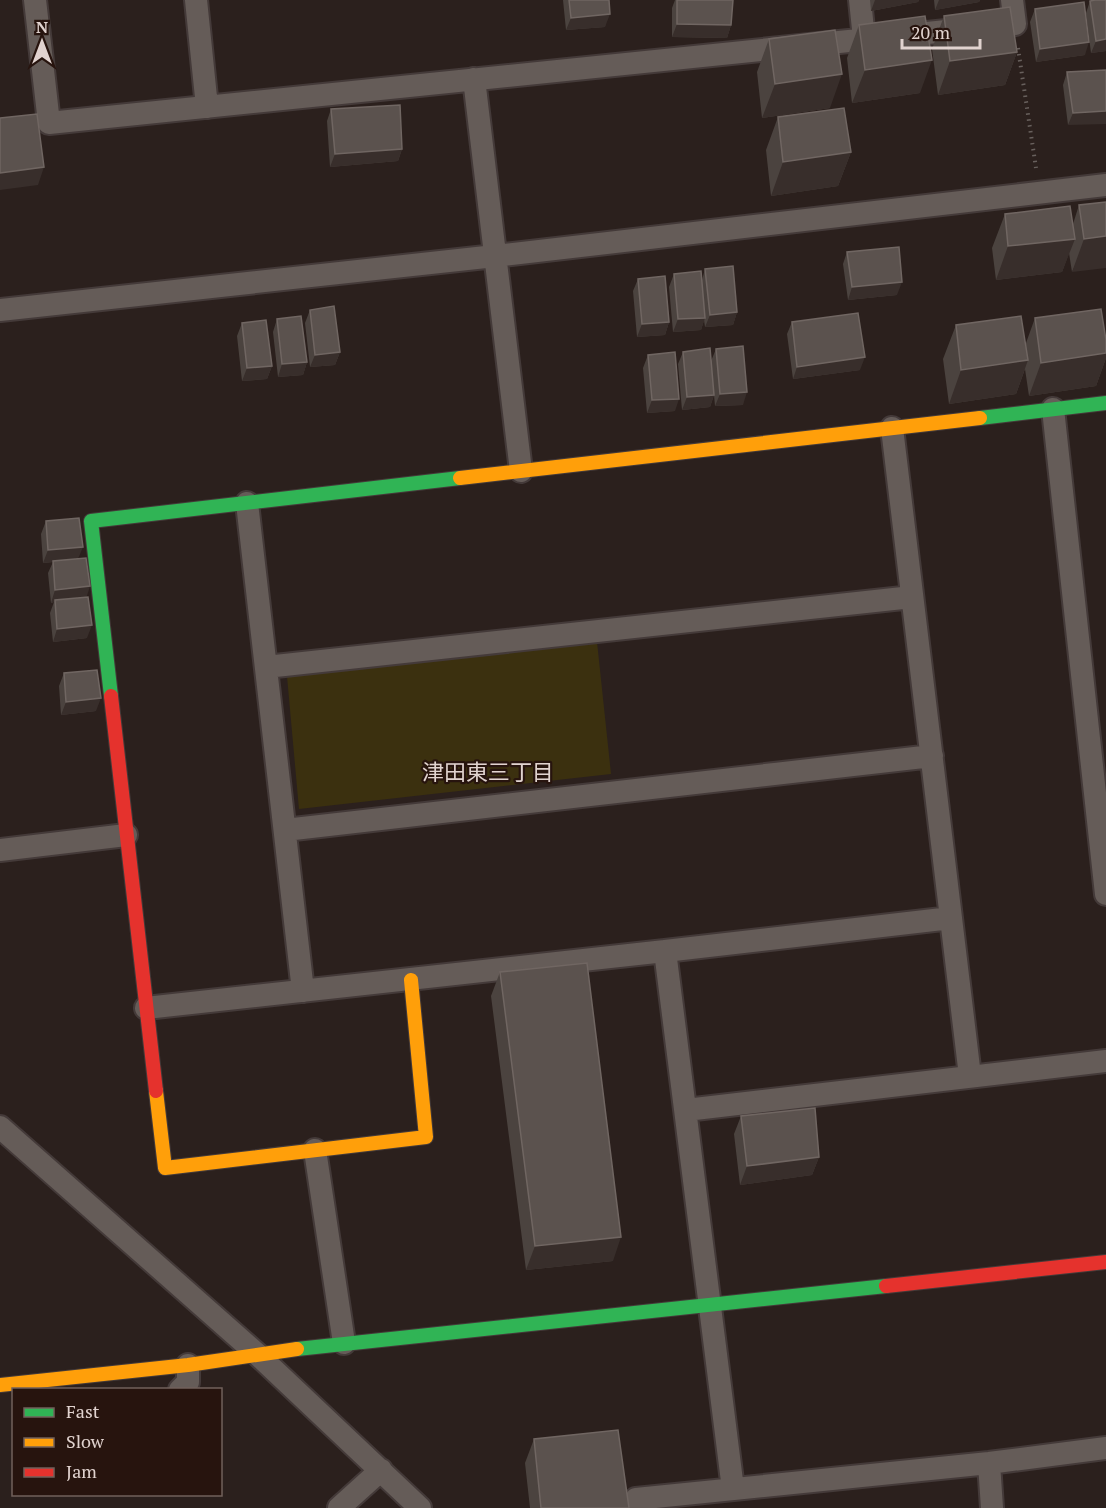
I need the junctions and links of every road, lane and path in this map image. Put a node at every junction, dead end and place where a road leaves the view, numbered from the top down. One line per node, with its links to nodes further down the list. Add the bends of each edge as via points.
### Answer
1 (36, 0): 8 (street, via 50,123)
2 (196, 0): 8 (street)
3 (860, 0): 6 (street)
4 (1012, 0): 5 (street)
5 (1015, 24): 6 (street); 9 (path)
6 (864, 39): 7 (street)
7 (474, 79): 8 (street); 11 (street)
8 (207, 107)
9 (1037, 171)
10 (1106, 185): 11 (street)
11 (495, 256): 12 (street); 16 (street)
12 (0, 310)
13 (1106, 403): 14 (street)
14 (1053, 409): 15 (street); 20 (street)
15 (892, 428): 16 (street); 18 (street)
16 (521, 471): 17 (street)
17 (247, 503): 19 (street); 23 (street, via 91,521)
18 (912, 597): 19 (street); 21 (street)
19 (266, 667): 22 (street)
20 (1097, 728): 25 (street)
21 (932, 756): 22 (street); 26 (street)
22 (285, 830): 29 (street)
23 (126, 835): 24 (street); 30 (street)
24 (0, 850)
25 (1106, 894)
26 (951, 918): 27 (street); 32 (street)
27 (665, 951): 28 (street); 33 (street)
28 (411, 980): 29 (street); 35 (street, via 426,1137)
29 (303, 992): 30 (street)
30 (147, 1008): 35 (street, via 165,1168)
31 (1106, 1061): 32 (street)
32 (970, 1076): 33 (street)
33 (686, 1110): 37 (street)
34 (0, 1127): 39 (street)
35 (315, 1150): 38 (street)
36 (1106, 1262): 37 (street)
37 (710, 1305): 38 (street); 46 (street)
38 (344, 1343): 39 (street)
39 (257, 1354): 40 (street); 45 (street)
40 (188, 1365): 41 (street); 42 (street, via 188,1382)
41 (0, 1384)
42 (181, 1388)
43 (1106, 1448): 44 (street)
44 (989, 1463): 46 (street); 50 (street)
45 (381, 1470): 47 (street); 48 (street)
46 (733, 1489): 49 (street, via 636,1500)
47 (339, 1508)
48 (420, 1508)
49 (637, 1508)
50 (992, 1508)

